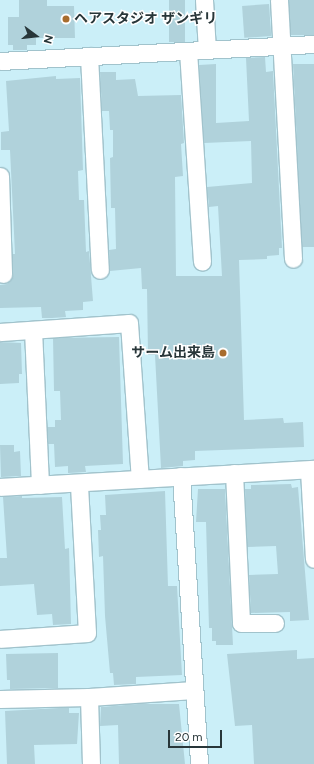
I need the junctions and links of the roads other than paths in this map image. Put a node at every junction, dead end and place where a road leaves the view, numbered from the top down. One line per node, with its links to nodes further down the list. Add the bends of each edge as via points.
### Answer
1 (204, 0): 5 (street)
2 (279, 0): 4 (street)
3 (314, 44): 4 (street)
4 (282, 46): 5 (street); 10 (street)
5 (207, 50): 6 (street)
6 (188, 51): 7 (street); 11 (street)
7 (89, 56): 8 (street); 12 (street)
8 (0, 61)
9 (0, 176): 13 (street)
10 (293, 259)
11 (202, 262)
12 (100, 270)
13 (3, 274)
14 (33, 330): 15 (street); 19 (street, via 129,323); 21 (street)
15 (0, 332)
16 (312, 470): 17 (street); 23 (street)
17 (234, 474): 18 (street); 24 (street, via 241,623)
18 (181, 476): 19 (street); 26 (street)
19 (140, 479): 20 (street)
20 (79, 483): 21 (street); 25 (street, via 87,633)
21 (40, 485): 22 (street)
22 (0, 487)
23 (314, 559)
24 (275, 622)
25 (0, 639)
26 (194, 690): 27 (street); 30 (street)
27 (88, 697): 28 (street); 29 (street)
28 (0, 699)
29 (91, 764)
30 (199, 764)

